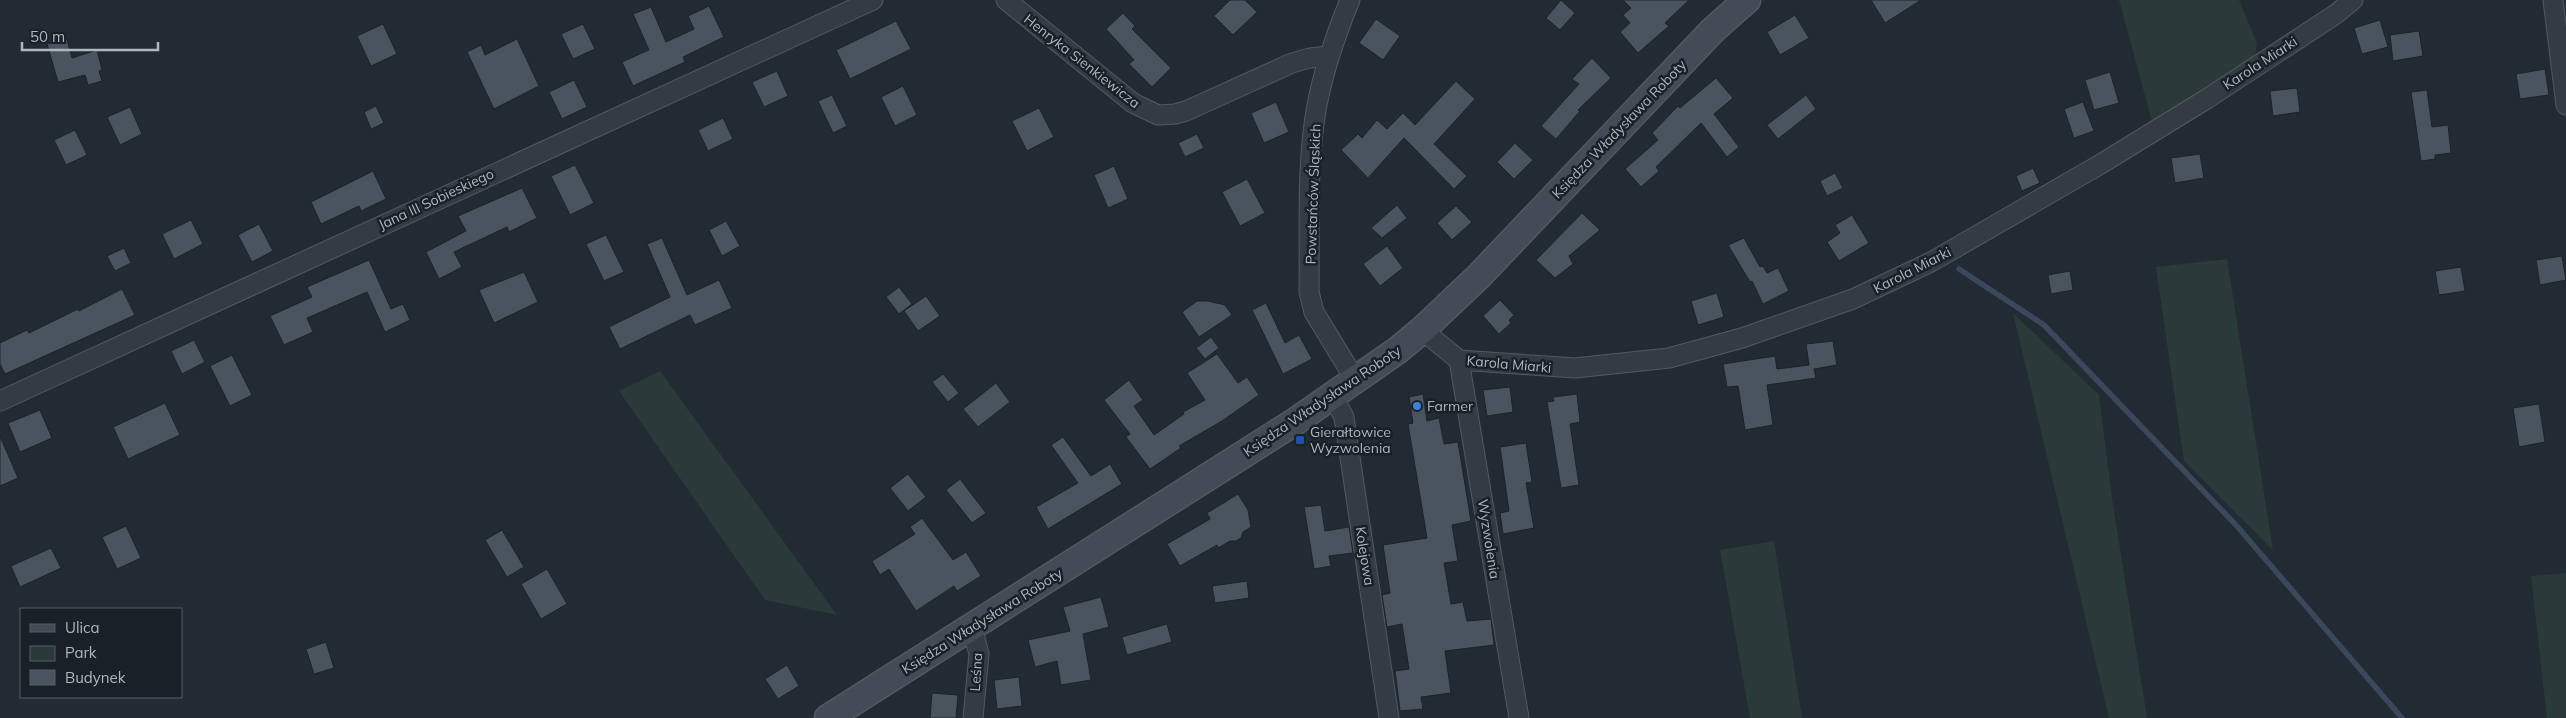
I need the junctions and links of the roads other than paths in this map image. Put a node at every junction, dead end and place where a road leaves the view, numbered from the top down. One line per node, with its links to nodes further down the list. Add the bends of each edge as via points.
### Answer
1 (873, 0): 13 (street, Jana III Sobieskiego)
2 (1006, 0): 7 (street, Henryka Sienkiewicza, via 1133,103 1158,114 1186,111 1292,64)
3 (1350, 0): 7 (street, Powstańców Śląskich)
4 (1747, 0): 9 (main road, Księdza Władysława Roboty, via 1713,30 1479,276)
5 (2353, 0): 10 (street, Karola Miarki, via 2205,100 2099,165 1931,262 1853,299 1742,338 1668,358 1575,368)
6 (2553, 0): 8 (street)
7 (1329, 56): 11 (street, Powstańców Śląskich, via 1312,145 1309,292 1314,312)
8 (2566, 105)
9 (1422, 330): 10 (street, Karola Miarki); 11 (main road, Księdza Władysława Roboty)
10 (1459, 360): 18 (street, Wyzwolenia)
11 (1356, 381): 12 (main road, Księdza Władysława Roboty)
12 (1333, 397): 14 (main road, Księdza Władysława Roboty); 17 (street, Kolejowa, via 1344,417)
13 (0, 401)
14 (972, 627): 15 (main road, Księdza Władysława Roboty); 16 (street, Leśna, via 979,654)
15 (828, 718)
16 (972, 718)
17 (1390, 718)
18 (1519, 718)

